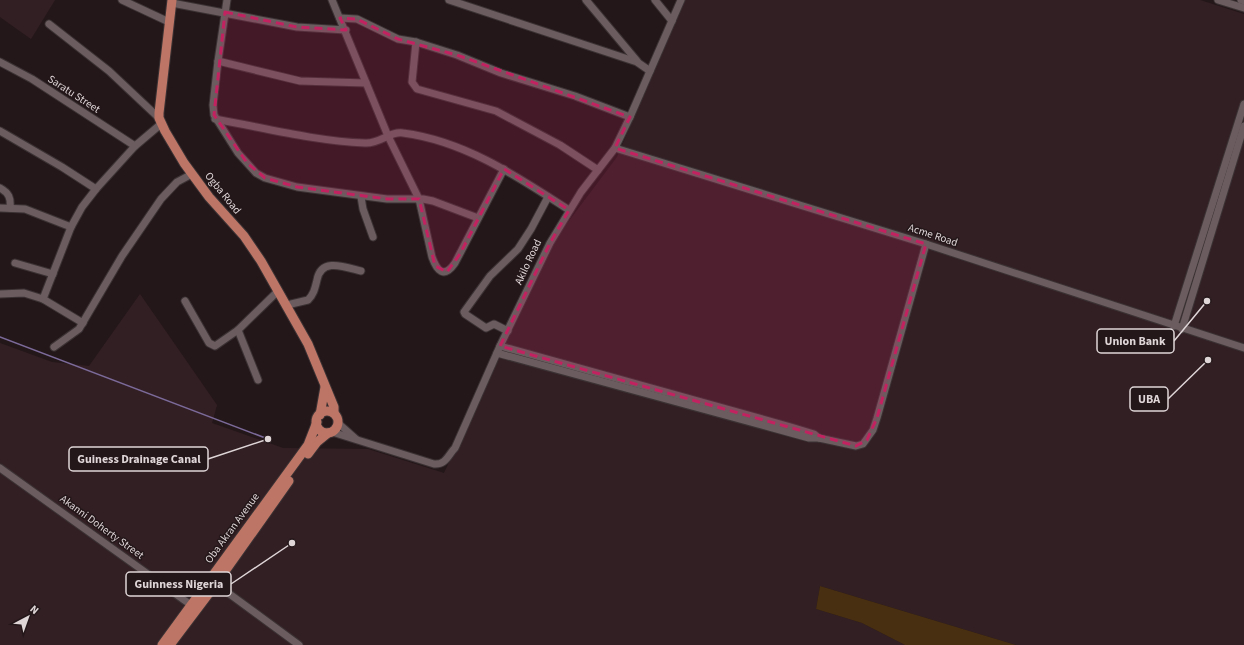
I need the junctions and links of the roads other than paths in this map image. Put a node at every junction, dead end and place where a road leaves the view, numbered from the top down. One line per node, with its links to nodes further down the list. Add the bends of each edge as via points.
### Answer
1 (122, 0): 16 (street)
2 (228, 0): 13 (street)
3 (332, 0): 14 (street)
4 (449, 0): 22 (street)
5 (586, 0): 22 (street)
6 (655, 0): 15 (street)
7 (681, 0): 15 (street, Akilo Road)
8 (1218, 0): 12 (street)
9 (1241, 0): 11 (street)
10 (172, 1): 13 (street); 16 (main road)
11 (1244, 1)
12 (1244, 8)
13 (225, 12): 18 (street, via 297,27); 20 (street)
14 (340, 18): 18 (street); 19 (street, via 357,19 398,39)
15 (672, 21): 23 (street, Akilo Road)
16 (169, 22): 28 (main road)
17 (49, 24): 28 (street, via 109,71)
18 (346, 30): 24 (street)
19 (416, 42): 26 (street, via 501,73 575,96); 35 (street, via 412,82 417,89 502,114)
20 (218, 61): 24 (street, via 300,81); 27 (street, via 213,105)
21 (0, 62): 32 (street, Saratu Street, via 32,79)
22 (637, 62): 23 (street)
23 (650, 71): 26 (street, Akilo Road)
24 (366, 83): 31 (street)
25 (1244, 104): 50 (street)
26 (630, 118): 33 (street, Akilo Road)
27 (215, 119): 31 (street, via 293,134 366,143 379,142); 39 (street, via 238,153 260,176 298,187)
28 (160, 121): 32 (street); 36 (main road, Ogba Road)
29 (1244, 126): 50 (street)
30 (0, 131): 38 (street)
31 (388, 136): 34 (street, via 402,133 440,141); 41 (street)
32 (135, 146): 38 (street)
33 (614, 148): 35 (street, Akilo Road); 48 (street, Acme Road)
34 (504, 169): 40 (street); 45 (street)
35 (598, 170): 44 (street, Akilo Road)
36 (192, 174): 53 (main road, Ogba Road, via 244,236); 58 (street, via 170,188 148,217)
37 (0, 188): 43 (street, via 8,194)
38 (96, 189): 46 (street)
39 (361, 197): 41 (street); 47 (street)
40 (548, 197): 44 (street); 62 (street, via 518,249 494,271 464,312 484,327 494,324)
41 (419, 199): 45 (street, via 433,200); 45 (street, via 435,266 443,272 450,271 455,264)
42 (0, 208): 43 (street)
43 (10, 208): 46 (street, via 25,209)
44 (570, 210): 62 (street, Akilo Road, via 550,243)
45 (478, 218)
46 (71, 226): 52 (street)
47 (373, 237)
48 (926, 244): 59 (street, Acme Road); 65 (street, via 873,430 867,440 856,446 814,439 791,430)
49 (15, 263): 52 (street)
50 (1197, 264): 59 (street); 60 (street)
51 (361, 271): 57 (street, via 335,266 322,268 318,272 311,298)
52 (53, 274): 55 (street)
53 (277, 292): 57 (main road, Ogba Road); 61 (street)
54 (0, 294): 55 (street, via 24,293)
55 (43, 299): 58 (street)
56 (185, 301): 61 (street, via 212,345 218,344)
57 (287, 305): 67 (main road, Ogba Road, via 321,372)
58 (83, 323): 63 (street, via 79,329)
59 (1174, 326): 60 (street, Acme Road)
60 (1182, 329): 64 (street, Acme Road)
61 (238, 330): 66 (street)
62 (508, 331): 65 (street, Akilo Road)
63 (54, 347)
64 (1244, 348)
65 (499, 349): 72 (street, Akilo Road, via 455,448 442,464 434,464)
66 (258, 380)
67 (325, 387): 68 (main road, Ogba Road); 69 (main road, Ogba Road)
68 (334, 413): 69 (main road, via 328,411); 70 (main road)
69 (318, 418): 71 (main road, via 320,430); 75 (main road, Oba Akran Avenue, via 308,445)
70 (338, 422): 71 (main road, via 336,428); 72 (street, Akilo Road)
71 (330, 432): 72 (street, Akilo Road); 74 (main road, Oba Akran Avenue, via 317,442 305,457)
72 (362, 442)
73 (0, 468): 75 (street, Akanni Doherty Street)
74 (216, 584): 77 (main road, Oba Akran Avenue); 78 (street)
75 (191, 605): 76 (main road, Oba Akran Avenue)
76 (162, 645)
77 (170, 645)
78 (299, 645)

